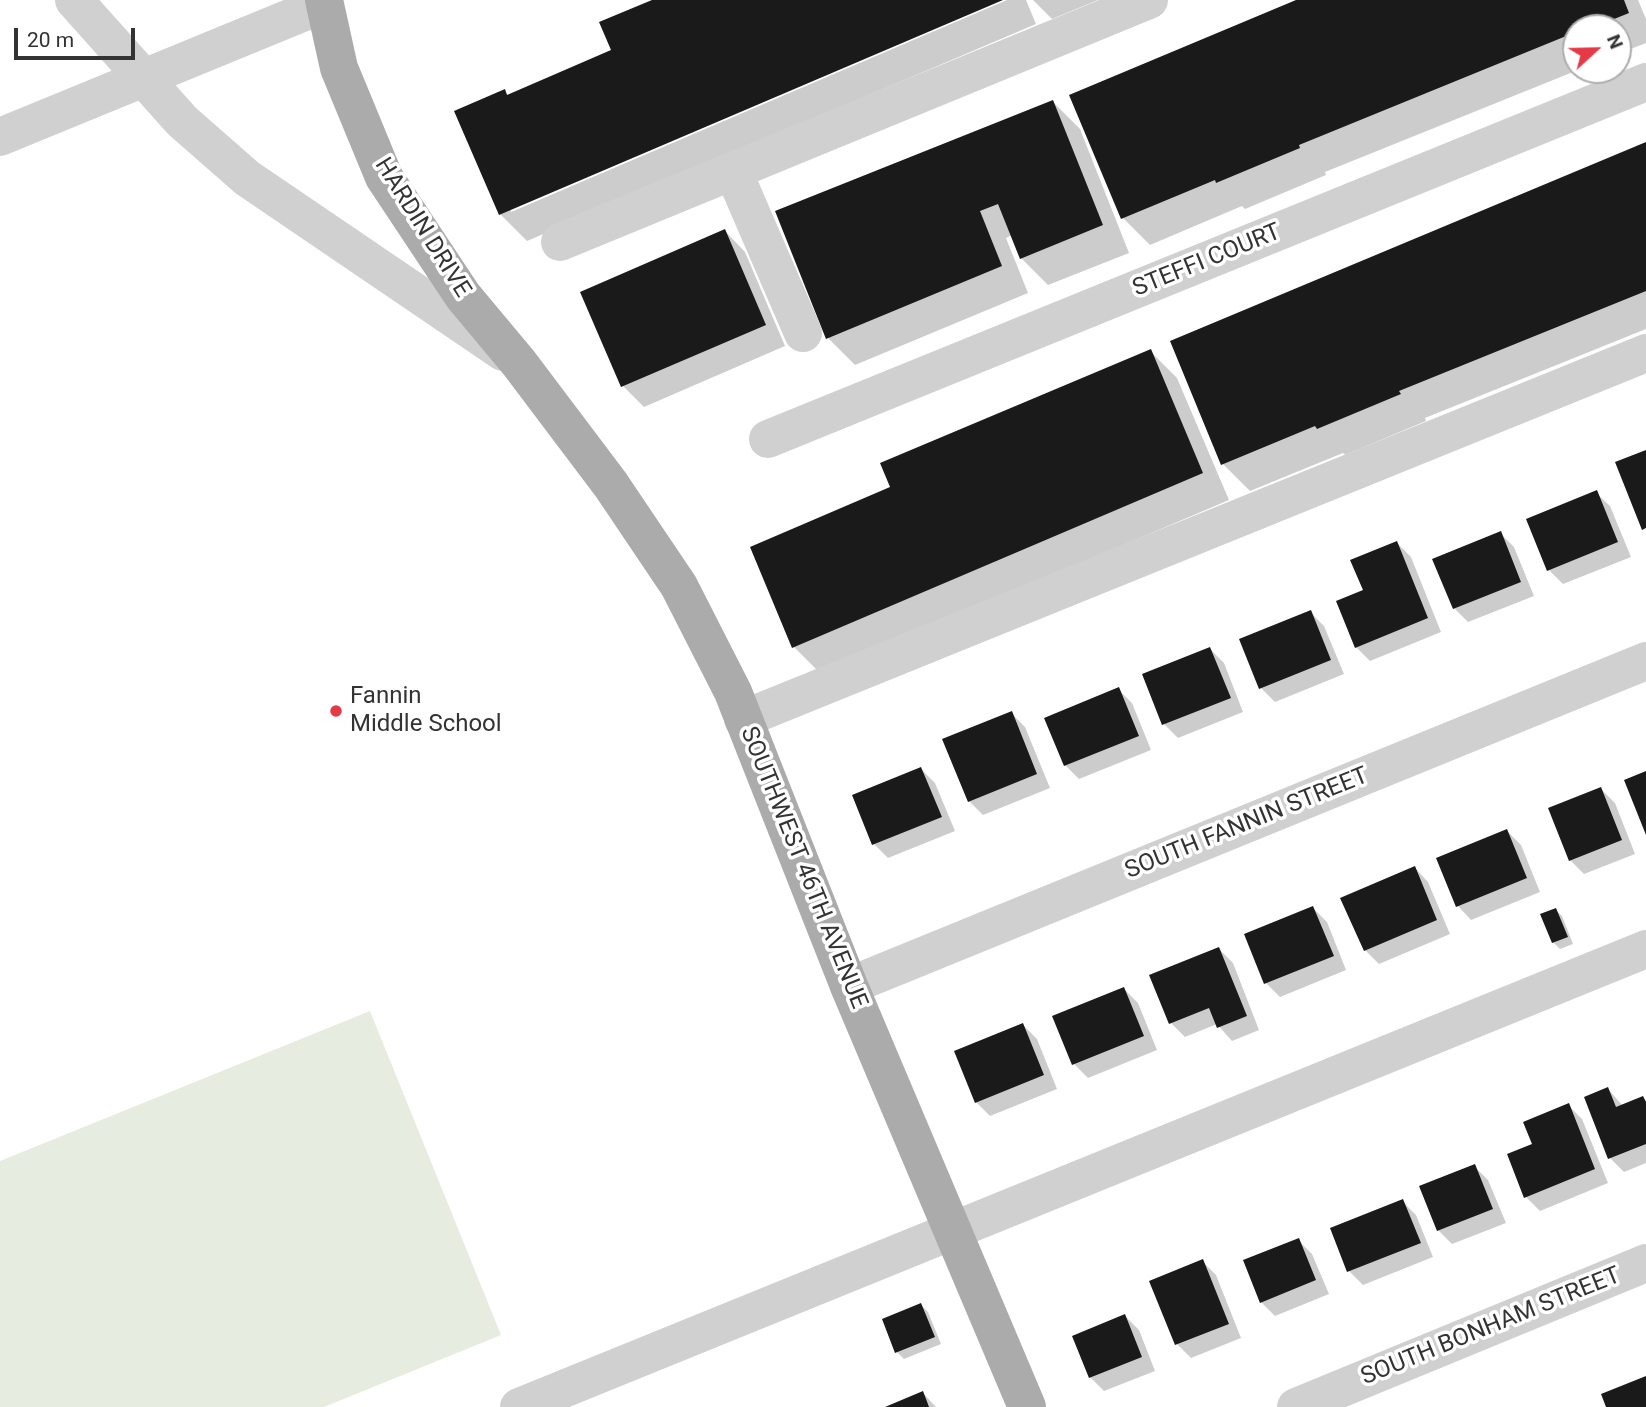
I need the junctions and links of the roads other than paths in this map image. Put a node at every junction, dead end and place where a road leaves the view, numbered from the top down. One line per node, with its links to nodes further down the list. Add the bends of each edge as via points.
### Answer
1 (1149, 0): 7 (street)
2 (324, 2): 4 (street); 11 (main road, HARDIN DRIVE, via 339,68 384,177 463,296)
3 (88, 5): 4 (street)
4 (143, 78): 6 (street); 11 (street, via 182,121 247,178)
5 (1646, 82): 12 (street, STEFFI COURT)
6 (0, 137)
7 (733, 171): 8 (street); 9 (street)
8 (560, 242)
9 (803, 333)
10 (1646, 353): 14 (street)
11 (519, 363): 14 (main road, SOUTHWEST 46TH AVENUE, via 611,485 679,586)
12 (768, 439)
13 (1646, 661): 16 (street, SOUTH FANNIN STREET)
14 (743, 719): 16 (main road, SOUTHWEST 46TH AVENUE)
15 (1646, 949): 17 (street)
16 (849, 986): 17 (main road, SOUTHWEST 46TH AVENUE)
17 (952, 1229): 19 (street); 20 (main road, SOUTHWEST 46TH AVENUE)
18 (1646, 1263): 21 (street, SOUTH BONHAM STREET)
19 (519, 1407)
20 (1027, 1407)
21 (1296, 1407)

